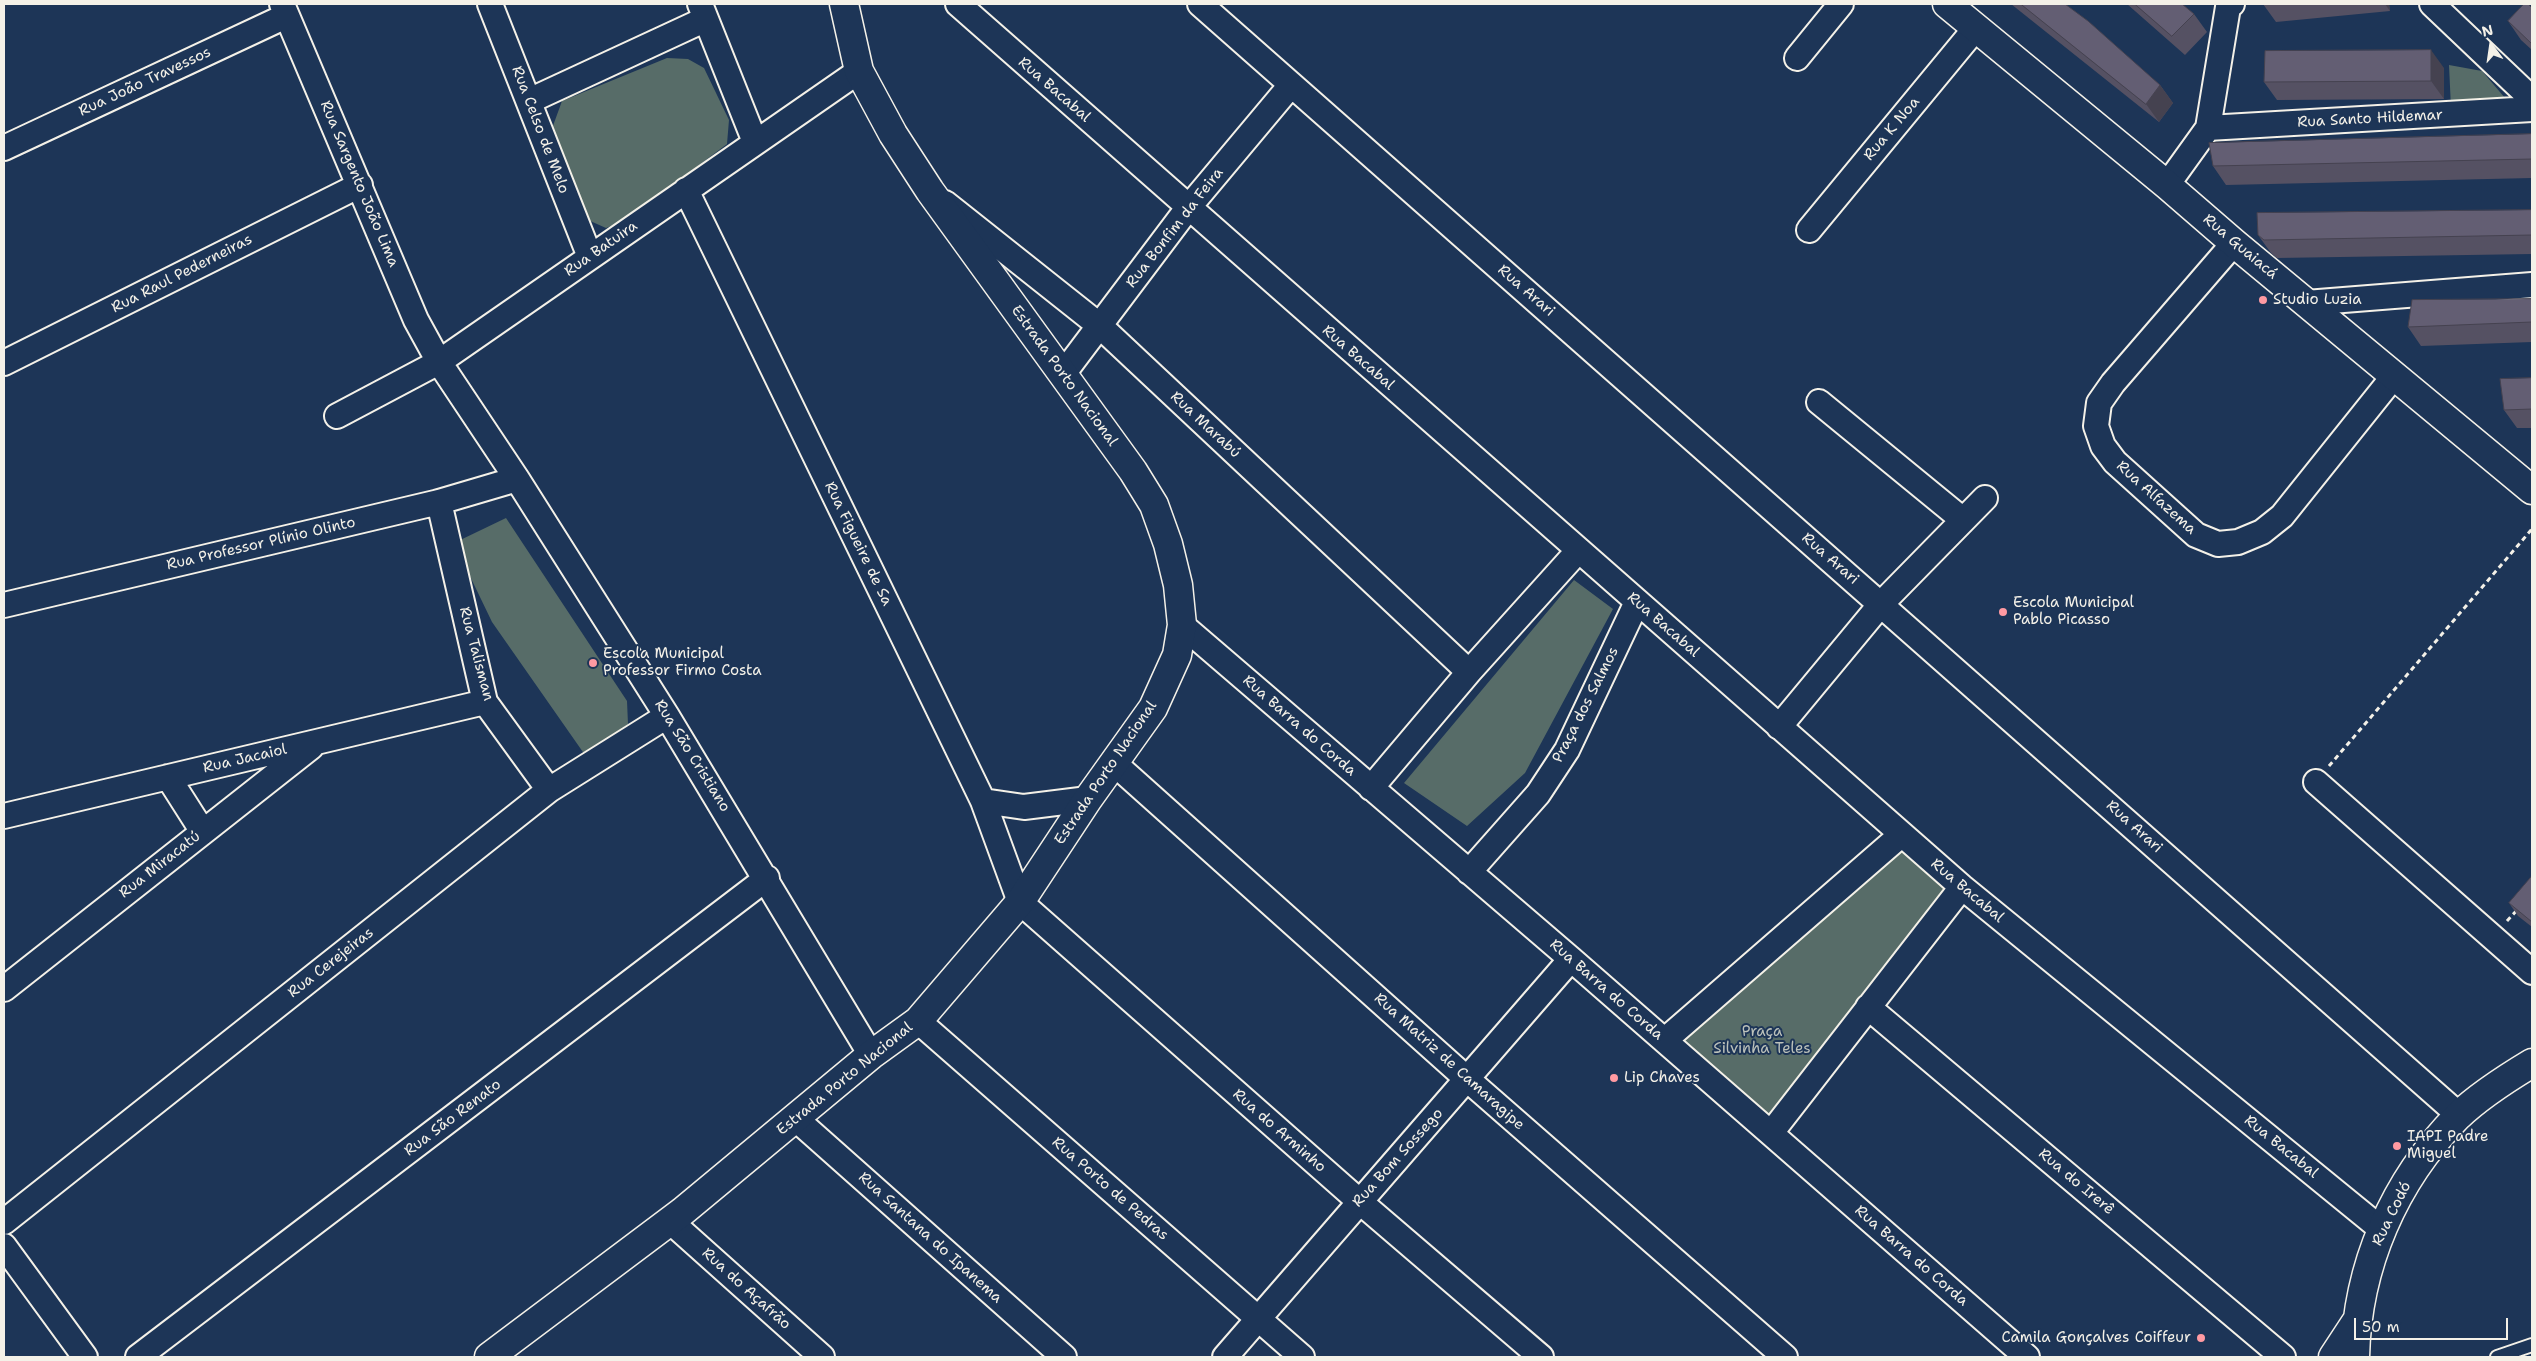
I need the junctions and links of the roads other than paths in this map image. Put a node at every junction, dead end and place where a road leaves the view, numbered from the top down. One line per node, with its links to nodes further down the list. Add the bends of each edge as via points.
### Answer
1 (490, 4): 16 (street, Rua Celso de Melo)
2 (844, 4): 13 (street, Estrada Porto Nacional)
3 (958, 4): 25 (street, Rua Bacabal)
4 (1200, 4): 14 (street, Rua Arari)
5 (1840, 4): 12 (street)
6 (2432, 4): 15 (street)
7 (1949, 5): 11 (street, Rua Guaiacá)
8 (2228, 5): 18 (street)
9 (284, 10): 20 (street, Rua João Travessos); 22 (street, Rua Sargento João Lima)
10 (703, 11): 16 (street); 19 (street)
11 (1976, 29): 21 (street, Rua Guaiacá); 26 (street, Rua K Noa)
12 (1797, 58)
13 (859, 71): 19 (street, Rua Batuira); 24 (street, Estrada Porto Nacional, via 893,134)
14 (1291, 84): 25 (street, Rua Bonfim da Feira); 46 (street, Rua Arari)
15 (2532, 99)
16 (529, 100): 28 (street, Rua Celso de Melo)
17 (2532, 110): 18 (street, Rua Santo Hildemar)
18 (2208, 128): 21 (street)
19 (755, 142): 23 (street, Rua Batuira)
20 (4, 148)
21 (2167, 184): 27 (street, Rua Guaiacá)
22 (360, 185): 32 (street, Rua Sargento João Lima, via 416,320); 33 (street, Rua Raul Pederneiras)
23 (686, 190): 28 (street, Rua Batuira); 59 (street, Rua Figueire de Sa)
24 (930, 191): 31 (street, Rua Marabú); 34 (street, Estrada Porto Nacional)
25 (1188, 208): 31 (street, Rua Bonfim da Feira); 43 (street, Rua Bacabal)
26 (1809, 230)
27 (2234, 243): 30 (street, Rua Guaiacá); 35 (street, Rua Alfazema, via 2112,383 2099,404 2096,426 2103,446 2115,462 2196,535 2218,544 2238,542 2262,532 2282,516)
28 (590, 257): 32 (street, Rua Batuira)
29 (2532, 285): 30 (street)
30 (2306, 303): 35 (street, Rua Guaiacá)
31 (1100, 326): 34 (street, Rua Bonfim da Feira); 48 (street, Rua Marabú)
32 (439, 362): 37 (street, Rua Batuira); 38 (street, Rua São Cristiano)
33 (4, 363)
34 (1063, 374): 47 (street, Estrada Porto Nacional, via 1154,505 1178,585)
35 (2394, 376): 39 (street, Rua Guaiacá)
36 (1819, 402): 42 (street)
37 (337, 416)
38 (517, 479): 41 (street, Rua Professor Plínio Olinto); 50 (street, Rua São Cristiano)
39 (2532, 490)
40 (1984, 498): 42 (street)
41 (439, 502): 45 (street, Rua Professor Plínio Olinto); 49 (street, Rua Talisman)
42 (1963, 520): 46 (street)
43 (1578, 551): 44 (street, Rua Bacabal); 48 (street)
44 (1637, 602): 51 (street, Rua Bacabal); 63 (street, Praça dos Salmos, via 1567,750 1538,794)
45 (4, 604)
46 (1881, 604): 51 (street); 76 (street, Rua Arari)
47 (1182, 625): 53 (street, Estrada Porto Nacional, via 1177,655 1153,708); 56 (street, Rua Barra do Corda)
48 (1469, 672): 56 (street)
49 (486, 702): 52 (street, Rua Jacaiol); 57 (street, Rua Talisman)
50 (667, 716): 57 (street, Rua Cerejeiras); 64 (street, Rua São Cristiano)
51 (1779, 727): 62 (street, Rua Bacabal)
52 (318, 742): 54 (street, Rua Jacaiol); 61 (street, Rua Miracatú)
53 (1115, 764): 58 (street, Estrada Porto Nacional); 75 (street, Rua Matriz de Camaragipe)
54 (168, 778): 60 (street, Rua Jacaiol); 61 (street)
55 (2316, 782): 68 (street)
56 (1371, 788): 63 (street, Rua Barra do Corda)
57 (549, 790): 81 (street, Rua Cerejeiras)
58 (1088, 799): 59 (street, via 1024,807); 66 (street, Estrada Porto Nacional)
59 (983, 801): 66 (street, Rua Figueire de Sa)
60 (4, 816)
61 (203, 832): 69 (street, Rua Miracatú)
62 (1901, 835): 65 (street, Rua Bacabal); 72 (street)
63 (1469, 872): 67 (street, Rua Barra do Corda)
64 (767, 878): 73 (street, Rua São Cristiano); 88 (street, Rua São Renato)
65 (1962, 887): 70 (street); 82 (street, Rua Bacabal)
66 (1020, 902): 71 (street, Estrada Porto Nacional); 79 (street, Rua do Arminho)
67 (1571, 959): 72 (street, Rua Barra do Corda); 75 (street, Rua Bom Sossego)
68 (2532, 972)
69 (4, 989)
70 (1868, 1007): 78 (street); 97 (street, Rua do Irerê)
71 (918, 1021): 73 (street, Estrada Porto Nacional); 84 (street, Rua Porto de Pedras)
72 (1665, 1040): 78 (street, Rua Barra do Corda)
73 (871, 1055): 77 (street, Estrada Porto Nacional)
74 (2532, 1063): 76 (street, Rua Codó)
75 (1467, 1079): 79 (street, Rua Bom Sossego); 95 (street, Rua Matriz de Camaragipe)
76 (2459, 1116): 82 (street, Rua Codó, via 2407,1180)
77 (796, 1120): 80 (street, Estrada Porto Nacional); 91 (street, Rua Santana do Ipanema)
78 (1770, 1133): 96 (street, Rua Barra do Corda)
79 (1358, 1201): 84 (street, Rua Bom Sossego); 94 (street, Rua do Arminho)
80 (670, 1221): 89 (street, Estrada Porto Nacional); 90 (street, Rua do Açafrão)
81 (4, 1222)
82 (2381, 1229): 85 (street, Rua Codó, via 2369,1264)
83 (4, 1246): 87 (street)
84 (1258, 1319): 92 (street, Rua Bom Sossego); 93 (street, Rua Porto de Pedras)
85 (2356, 1322): 98 (street); 99 (street, Rua Codó)
86 (2532, 1345): 100 (lane)
87 (85, 1357)
88 (138, 1357)
89 (489, 1357)
90 (822, 1357)
91 (1064, 1357)
92 (1225, 1357)
93 (1302, 1357)
94 (1541, 1357)
95 (1785, 1357)
96 (2027, 1357)
97 (2283, 1357)
98 (2333, 1357)
99 (2355, 1357)
100 (2498, 1357)

